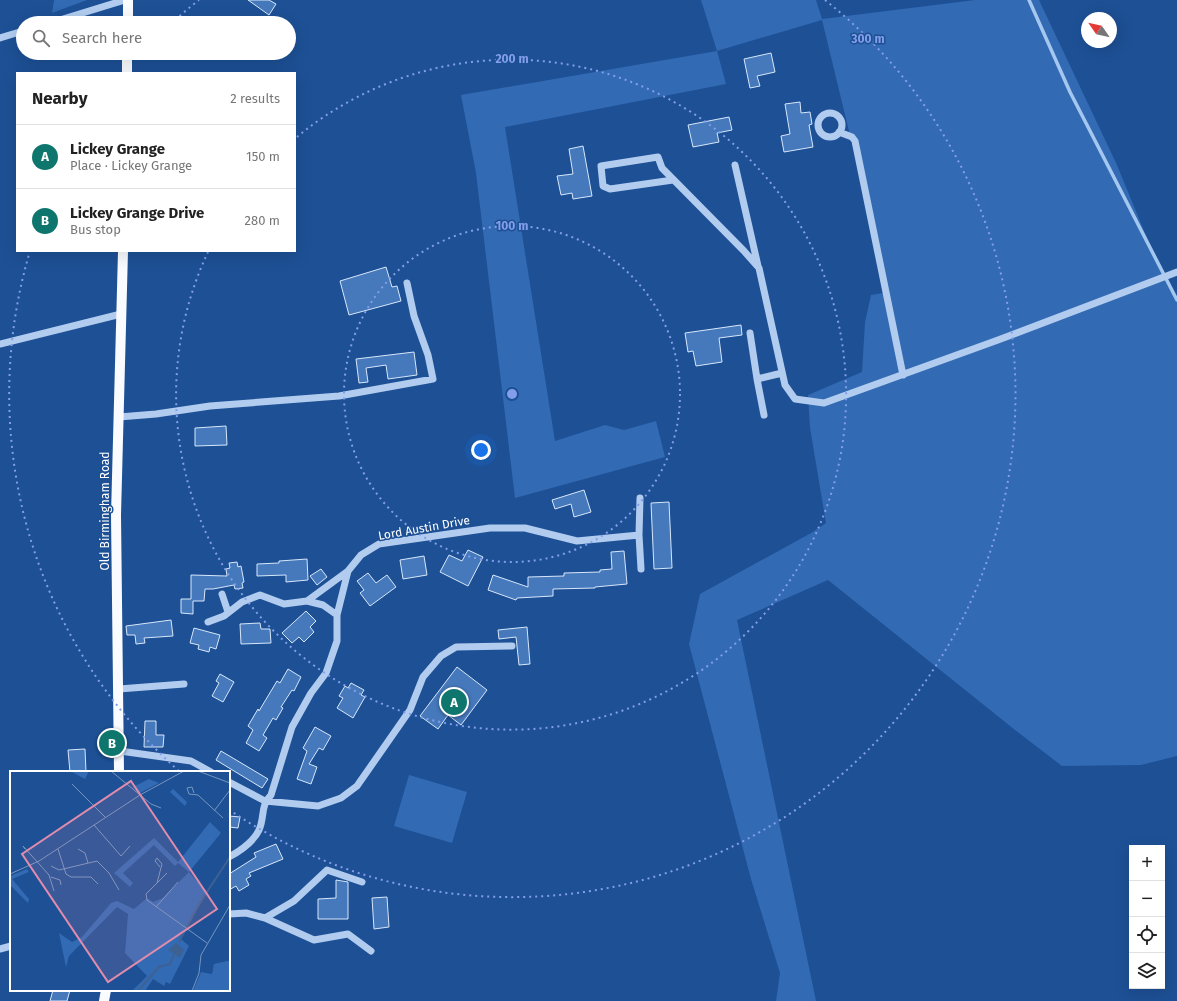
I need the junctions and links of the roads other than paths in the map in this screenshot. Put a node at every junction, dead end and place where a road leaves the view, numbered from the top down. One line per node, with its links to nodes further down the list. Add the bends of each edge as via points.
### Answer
1 (127, 0): 2 (street); 3 (main road)
2 (73, 16)
3 (128, 16)
4 (16, 33): 5 (street)
5 (0, 38)
6 (127, 60): 7 (main road)
7 (127, 72)
8 (839, 132): 19 (street, via 852,137 855,141)
9 (735, 165): 12 (street)
10 (673, 180): 10 (street, via 662,168 658,157 601,166 603,186 610,189); 12 (street)
11 (123, 252): 15 (main road, Old Birmingham Road)
12 (759, 268): 18 (street)
13 (1177, 272): 19 (street)
14 (407, 283): 22 (street, via 433,380 339,396 217,405)
15 (121, 314): 17 (street); 22 (main road, Old Birmingham Road)
16 (750, 333): 20 (street)
17 (0, 344)
18 (782, 373): 19 (street, via 785,385 795,399 824,403); 20 (street)
19 (903, 375)
20 (757, 379): 21 (street)
21 (764, 415)
22 (119, 417): 34 (main road, Old Birmingham Road, via 116,515)
23 (640, 498): 24 (street)
24 (639, 535): 25 (street); 26 (street, Lord Austin Drive, via 577,541 525,528 490,528 379,544 361,555)
25 (641, 569)
26 (348, 571): 28 (street); 30 (street, Lord Austin Drive)
27 (222, 594): 29 (street)
28 (307, 600): 29 (street, via 284,604 260,595 242,602); 30 (street, via 323,605)
29 (228, 612): 31 (street)
30 (337, 615): 39 (street, Lord Austin Drive, via 337,641 326,673 311,693 292,727 271,795)
31 (208, 622)
32 (512, 646): 39 (street, via 456,647 441,656 423,677 410,710 357,786 342,798 318,806)
33 (184, 684): 34 (street)
34 (119, 689): 35 (main road, Old Birmingham Road)
35 (120, 752): 36 (main road, Old Birmingham Road); 37 (street, via 191,761)
36 (120, 771)
37 (210, 771)
38 (230, 783): 39 (street)
39 (265, 801): 40 (street, Lord Austin Drive, via 259,830 245,848)
40 (230, 857)
41 (362, 882): 43 (street, via 327,870 294,901)
42 (230, 914): 43 (street, via 246,913)
43 (265, 918): 46 (street, via 314,940 348,934)
44 (10, 946): 45 (street)
45 (0, 949)
46 (371, 950)
47 (106, 991): 48 (main road)
48 (104, 1001)

